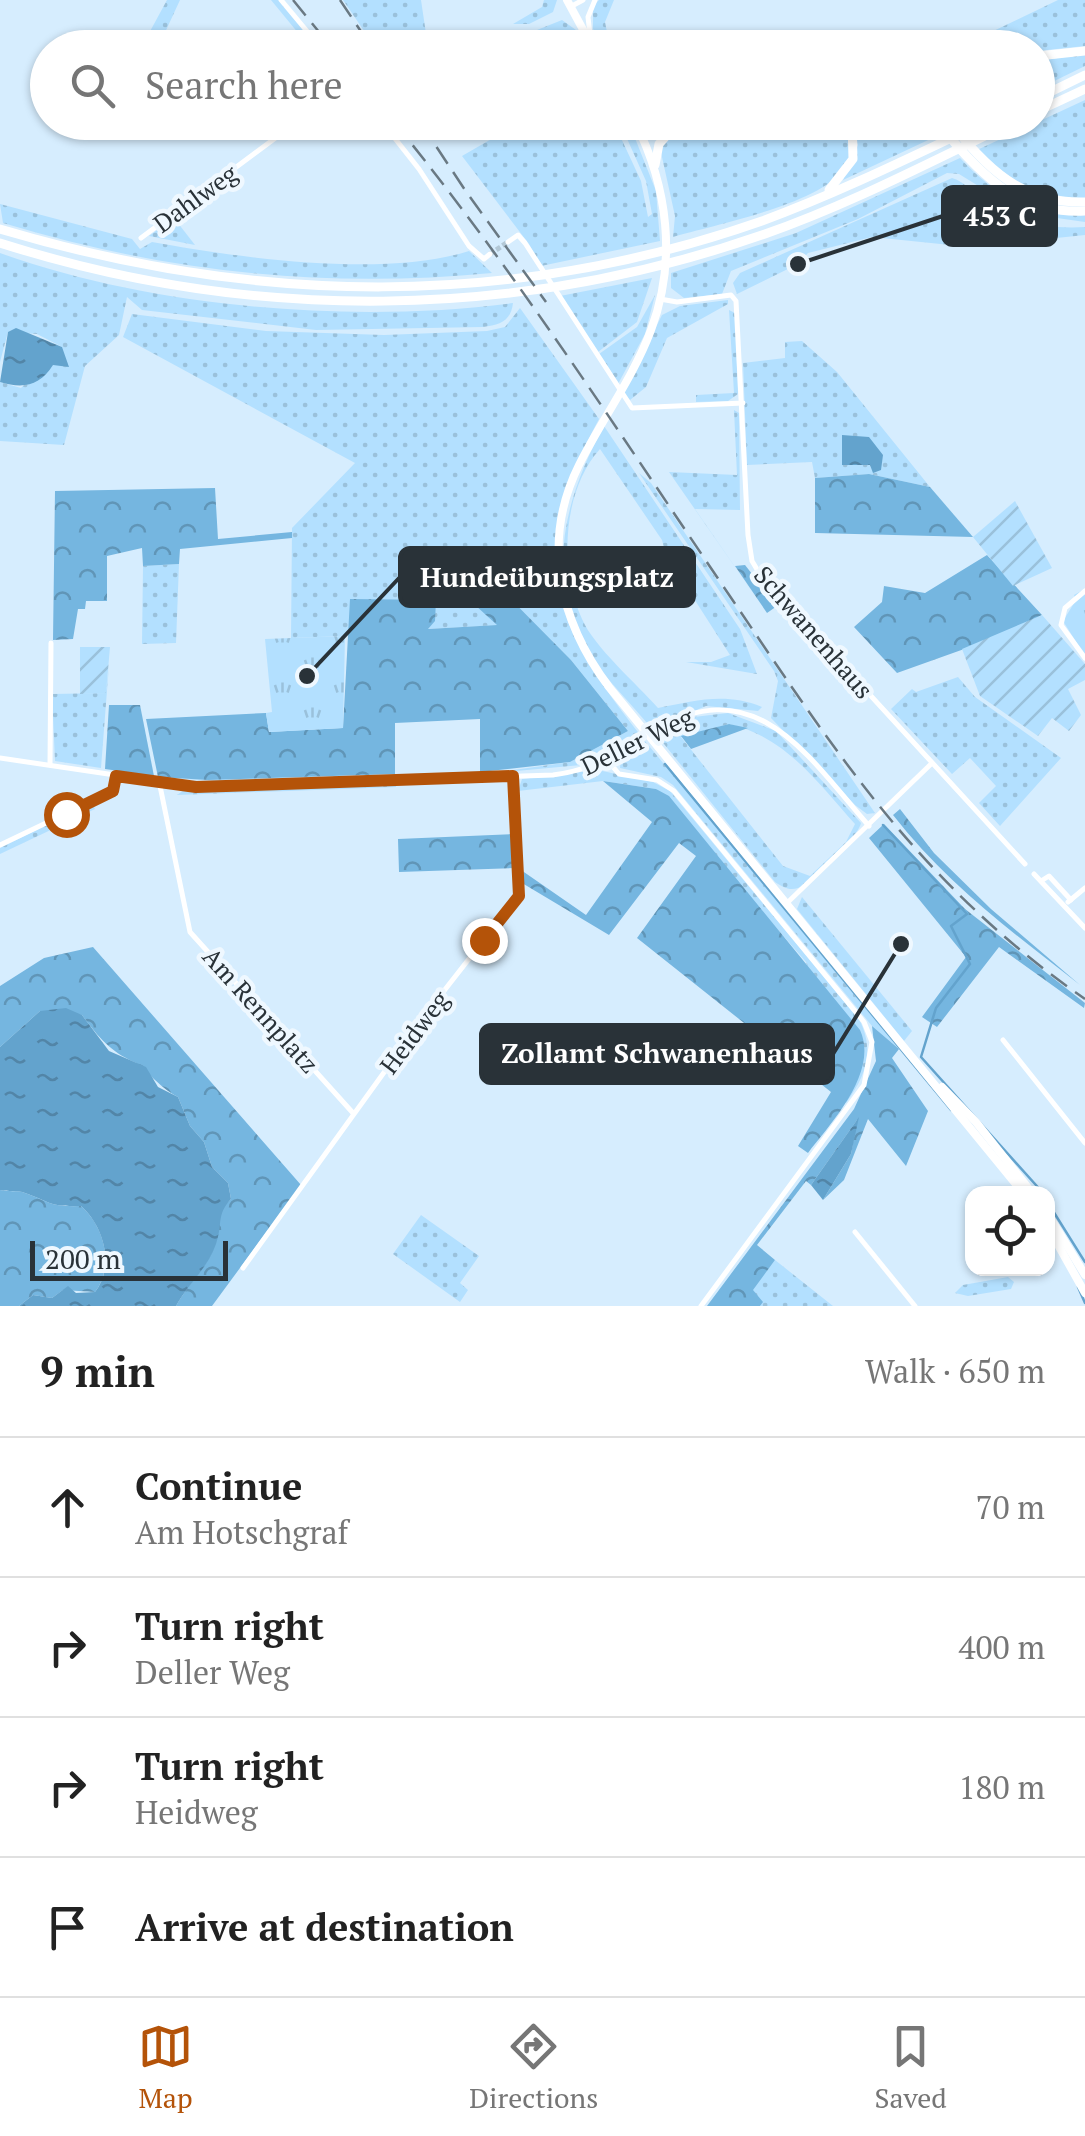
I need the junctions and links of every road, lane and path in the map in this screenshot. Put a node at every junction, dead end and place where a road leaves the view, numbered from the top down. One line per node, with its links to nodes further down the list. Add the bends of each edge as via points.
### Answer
1 (281, 0): 5 (street)
2 (583, 0): 4 (street)
3 (594, 0): 7 (street)
4 (568, 3): 6 (main road)
5 (306, 30)
6 (583, 30)
7 (590, 30)
8 (1085, 51): 9 (highway)
9 (1055, 54)
10 (1085, 75): 12 (highway)
11 (1085, 89): 13 (highway)
12 (1055, 90)
13 (1055, 104)
14 (274, 140): 28 (street, Dahlweg)
15 (395, 140): 31 (street, via 474,252 484,259)
16 (644, 140): 23 (main road)
17 (663, 140): 23 (highway)
18 (856, 140): 24 (highway, via 853,159)
19 (947, 140): 24 (highway)
20 (953, 140): 26 (highway, via 1008,194 1046,208)
21 (964, 140): 25 (highway, via 1014,187)
22 (976, 140): 30 (highway, via 809,218 685,260 483,297 350,302 222,294 118,276)
23 (655, 165): 32 (main road, via 666,228)
24 (824, 196): 27 (highway, via 684,245 568,272 351,289 225,280 121,263)
25 (1085, 202)
26 (1085, 211)
27 (0, 229)
28 (141, 238)
29 (508, 242): 33 (street, via 518,236 632,408)
30 (0, 243)
31 (490, 254)
32 (660, 299): 33 (street, Schwanenhaus, via 731,295 736,301); 51 (main road, via 642,354 568,490 559,536 560,584 586,656)
33 (742, 404): 39 (street, Schwanenhaus, via 752,560)
34 (1085, 591): 36 (street, via 1065,608 1061,625)
35 (51, 643): 40 (street)
36 (1085, 658)
37 (0, 758): 40 (street, Deller Weg)
38 (608, 761): 42 (street, Deller Weg, via 574,772); 44 (street, Deller Weg, via 688,714 719,708 748,713 786,734); 66 (street, via 619,774 657,780 674,791 864,1022 872,1042 864,1085)
39 (930, 765): 44 (street); 46 (street, Schwanenhaus)
40 (50, 766): 41 (street, Deller Weg)
41 (116, 776): 43 (street, Deller Weg); 45 (street, via 113,791)
42 (513, 776): 43 (street, Deller Weg); 56 (street, Heidweg, via 519,896)
43 (158, 784): 56 (street, Am Rennplatz, via 190,932)
44 (870, 826): 51 (street)
45 (0, 845)
46 (1025, 864)
47 (1034, 874): 48 (street)
48 (1041, 881): 50 (street, via 1049,876); 52 (street)
49 (1085, 888): 50 (street)
50 (1071, 900): 52 (street)
51 (786, 904): 55 (main road)
52 (1064, 906): 53 (street)
53 (1085, 928)
54 (1003, 1040): 57 (street)
55 (924, 1073): 58 (main road); 59 (main road, via 976,1122)
56 (353, 1113): 63 (street, Heidweg)
57 (1085, 1143)
58 (1017, 1186)
59 (1027, 1186)
60 (1055, 1226): 64 (main road)
61 (856, 1232): 67 (street)
62 (1055, 1239): 65 (main road)
63 (242, 1268)
64 (1085, 1275)
65 (1085, 1293)
66 (701, 1306)
67 (915, 1306)

